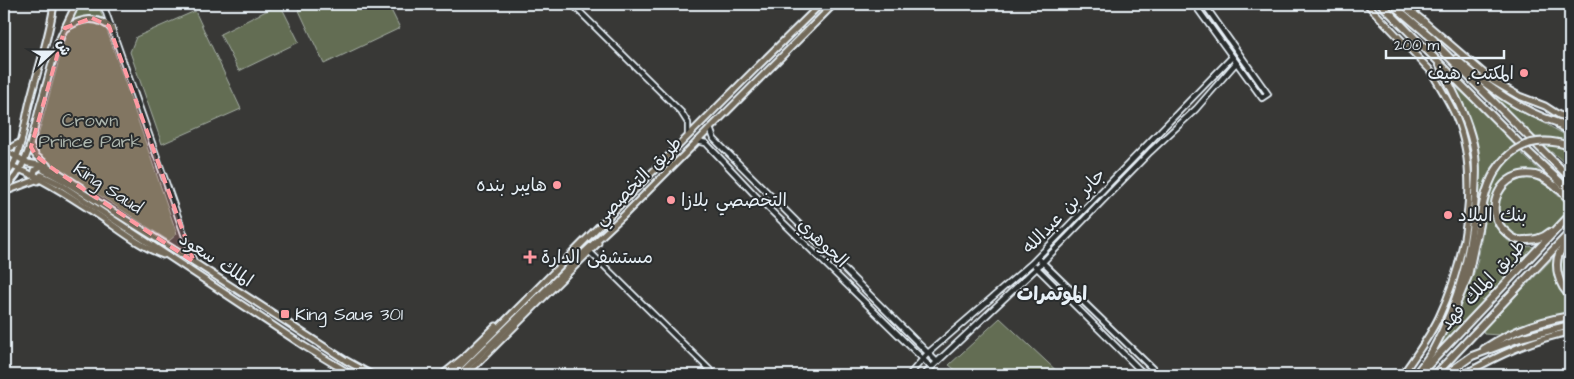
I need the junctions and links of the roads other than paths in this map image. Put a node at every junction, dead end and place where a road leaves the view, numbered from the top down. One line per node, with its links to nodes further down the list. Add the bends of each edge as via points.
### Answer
1 (54, 4): 29 (main road)
2 (76, 4): 16 (main road)
3 (103, 4): 17 (street)
4 (572, 4): 28 (street, via 681,112 688,123)
5 (821, 4): 28 (main road, طريق التخصصي)
6 (834, 4): 26 (main road, طريق التخصصي)
7 (1194, 4): 20 (street)
8 (1204, 4): 21 (street, via 1268,94 1262,98)
9 (1367, 4): 18 (main road)
10 (1372, 4): 18 (main road)
11 (1381, 4): 22 (highway)
12 (1392, 4): 19 (highway)
13 (1402, 4): 15 (highway)
14 (1406, 4): 15 (main road)
15 (1424, 22): 23 (main road, via 1494,81 1519,96)
16 (65, 28): 17 (main road, via 92,18); 32 (main road)
17 (112, 28): 55 (street)
18 (1391, 28): 81 (main road, via 1430,70 1456,118 1464,148 1469,200 1458,264 1439,317)
19 (1434, 40): 24 (highway, via 1498,93); 42 (highway)
20 (1232, 57): 21 (street); 53 (street, جابر بن عبدالله)
21 (1236, 63): 56 (street, جابر بن عبدالله, via 1196,109)
22 (1439, 63): 34 (highway); 64 (highway, via 1466,118 1474,146 1476,173 1474,221 1464,274)
23 (1570, 118)
24 (1548, 119): 25 (highway); 27 (highway)
25 (1570, 126)
26 (710, 128): 30 (main road, طريق التخصصي); 65 (street, الجوهري, via 714,139)
27 (1570, 132)
28 (688, 135): 58 (main road, طريق التخصصي)
29 (21, 142): 33 (main road); 35 (main road)
30 (697, 142): 48 (main road, طريق التخصصي); 67 (street, الجوهري, via 706,143 754,195)
31 (1570, 146): 64 (highway, bridge, via 1553,141 1537,142 1511,152 1492,175 1468,276)
32 (31, 147): 36 (main road); 40 (main road, via 36,156)
33 (4, 149): 35 (main road, King Saud)
34 (1525, 149): 43 (highway); 45 (highway)
35 (16, 157): 36 (main road, King Saud); 38 (main road)
36 (24, 161): 39 (main road); 40 (main road, King Saud)
37 (4, 163): 38 (main road, King Saud)
38 (12, 166): 39 (main road, King Saud); 41 (main road)
39 (20, 170): 44 (main road); 46 (main road, King Saud)
40 (56, 171): 46 (main road, via 41,166 34,173); 52 (main road, King Saud)
41 (4, 177)
42 (1570, 178)
43 (1558, 189): 47 (highway); 49 (highway, via 1536,175 1512,178 1496,196 1496,219 1514,239 1534,240 1544,237)
44 (4, 190): 46 (main road, via 36,180)
45 (1570, 191)
46 (64, 193): 54 (main road, King Saud, via 137,242)
47 (1570, 200)
48 (622, 217): 51 (main road); 74 (main road, طريق التخصصي)
49 (1568, 217): 82 (highway, طريق الملك فهد)
50 (1570, 234): 60 (highway, via 1559,253 1558,270 1563,287); 83 (highway, طريق الملك فهد)
51 (590, 252): 75 (main road); 76 (street)
52 (186, 257): 54 (main road, الملك سعود, via 61,179 43,173); 55 (main road, الملك سعود)
53 (1038, 258): 56 (street); 57 (street, جابر بن عبدالله)
54 (174, 260): 70 (main road, الملك سعود)
55 (194, 262): 71 (main road, الملك سعود)
56 (1043, 262): 59 (street, جابر بن عبدالله); 80 (street)
57 (1032, 264): 59 (street); 65 (street, جابر بن عبدالله)
58 (560, 266): 72 (main road); 73 (main road, طريق التخصصي)
59 (1037, 268): 68 (street, جابر بن عبدالله); 79 (street)
60 (1570, 295)
61 (1570, 316): 66 (highway, via 1524,329)
62 (1570, 325): 66 (highway, via 1520,338)
63 (1570, 332): 85 (main road, via 1526,344)
64 (1434, 346): 82 (highway)
65 (928, 353): 67 (street, جابر بن عبدالله); 68 (street, الجوهري)
66 (1472, 356): 84 (highway)
67 (923, 359): 69 (street, الجوهري); 77 (street, جابر بن عبدالله)
68 (937, 362): 69 (street, جابر بن عبدالله)
69 (932, 367): 78 (street, جابر بن عبدالله)
70 (352, 375)
71 (372, 375)
72 (444, 375)
73 (451, 375)
74 (459, 375)
75 (466, 375)
76 (715, 375)
77 (909, 375)
78 (924, 375)
79 (1145, 375)
80 (1158, 375)
81 (1402, 375)
82 (1417, 375)
83 (1435, 375)
84 (1445, 375)
85 (1464, 375)

